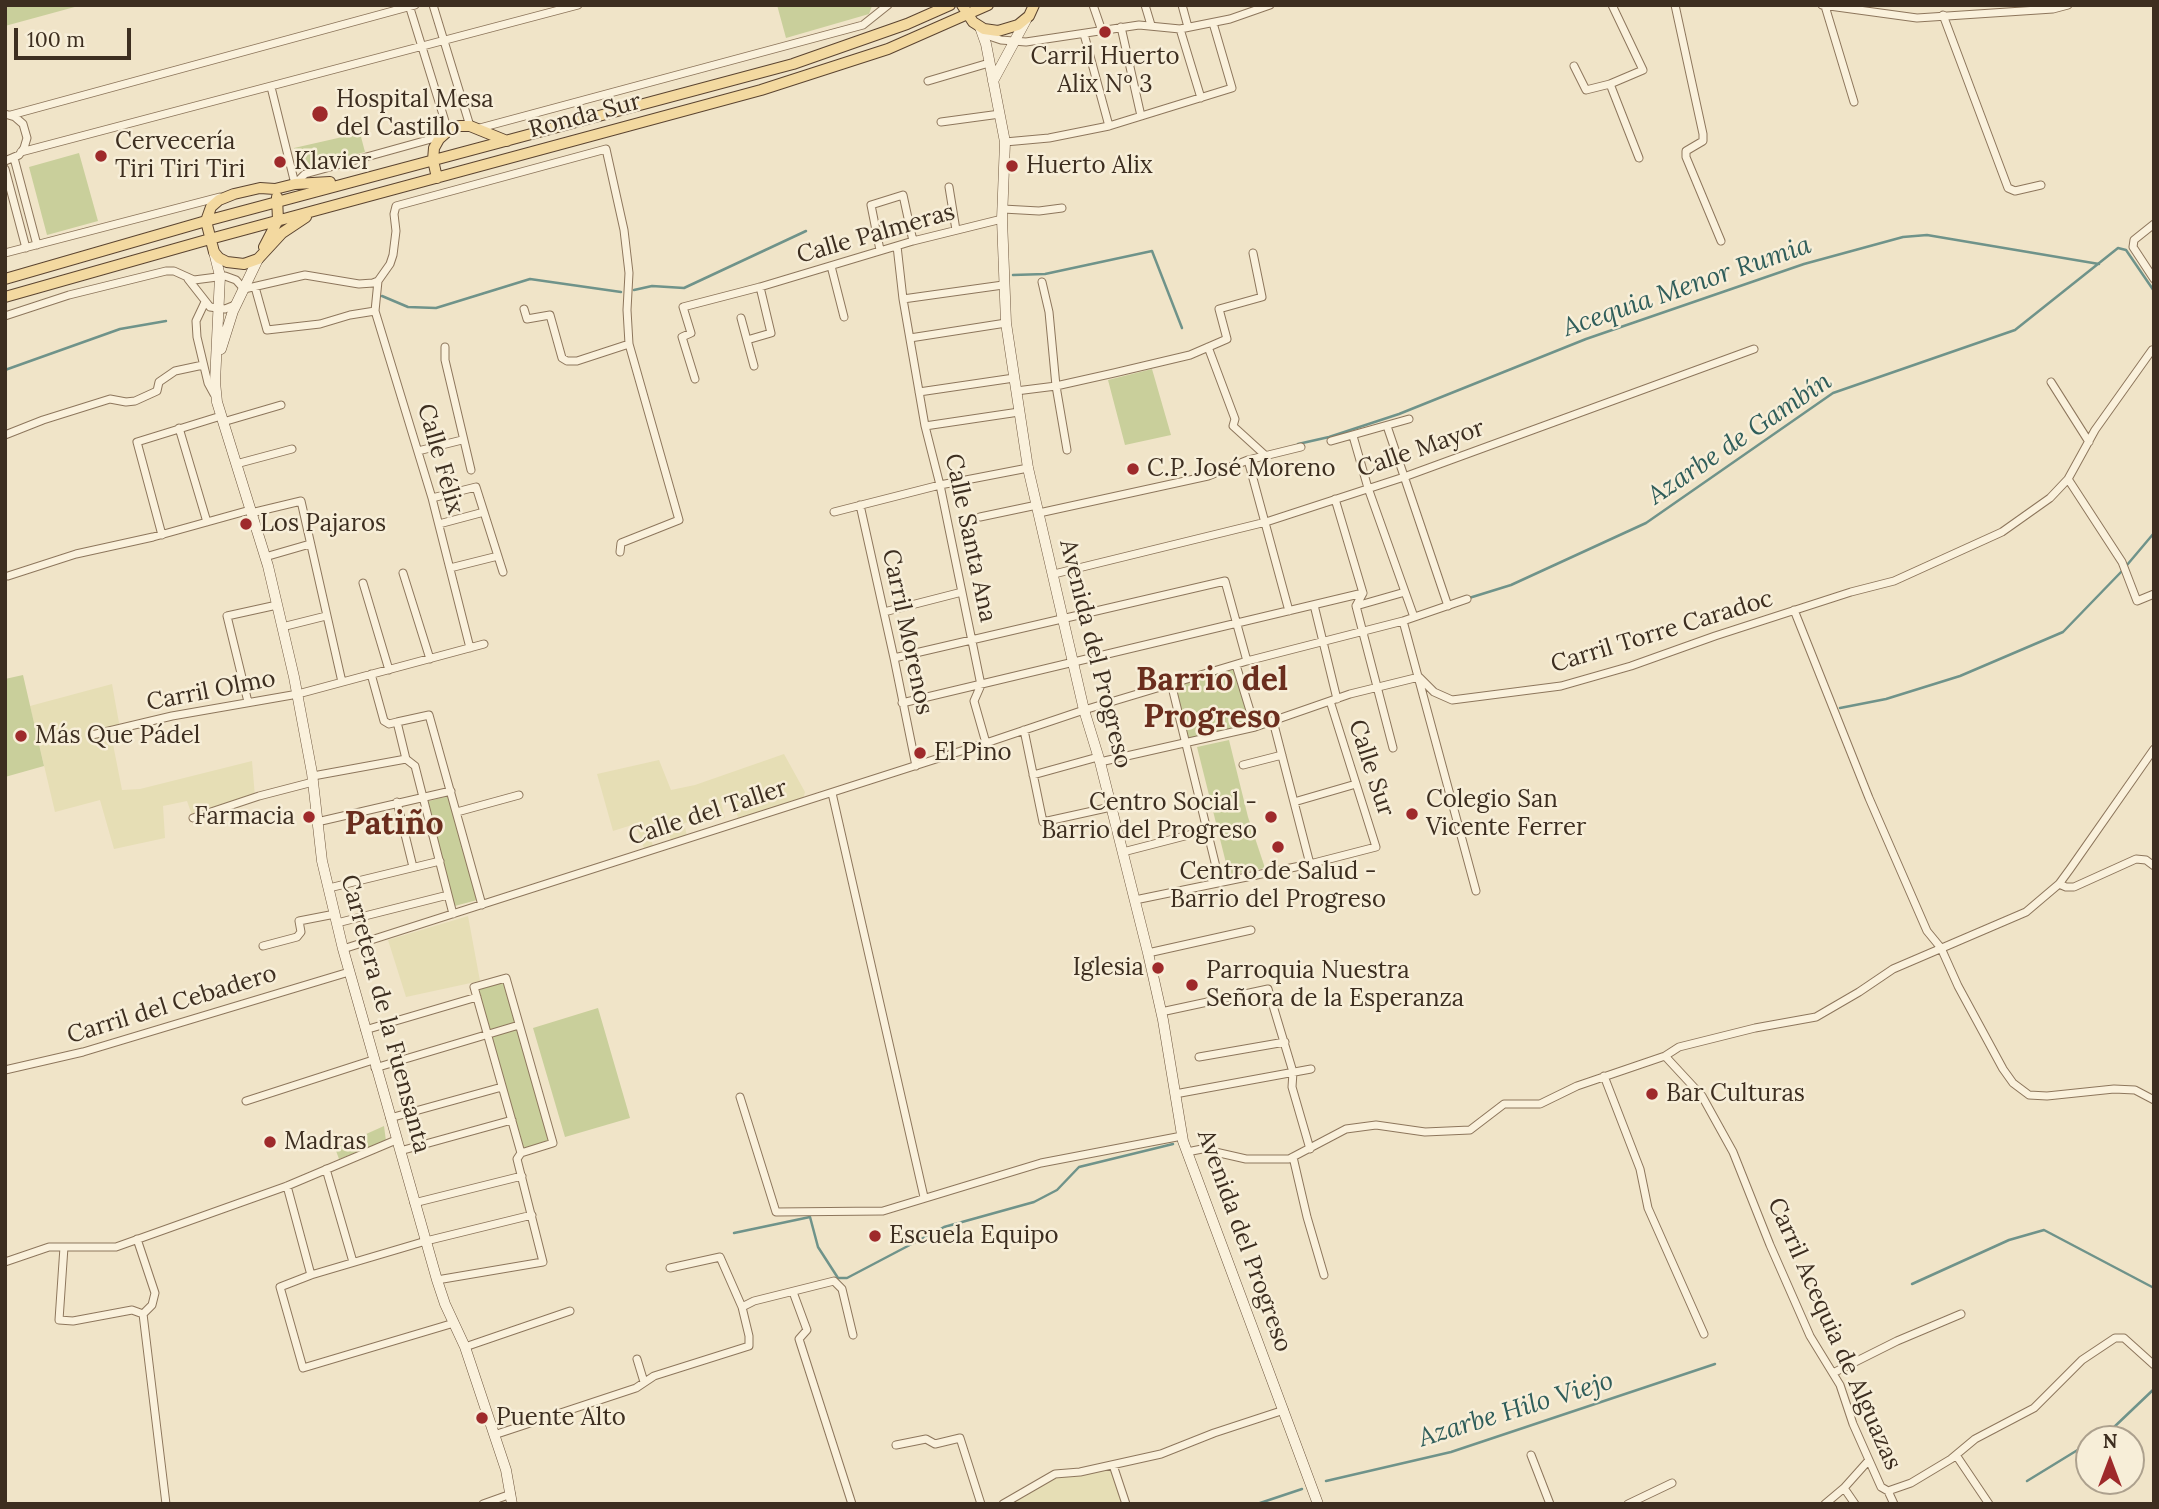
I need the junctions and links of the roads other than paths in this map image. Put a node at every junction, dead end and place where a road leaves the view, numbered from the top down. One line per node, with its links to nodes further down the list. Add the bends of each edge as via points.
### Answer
1 (433, 5): 28 (street)
2 (578, 5): 28 (street)
3 (877, 5): 19 (street)
4 (888, 5): 19 (street)
5 (950, 5): 46 (main road, Ronda Sur, via 793,64)
6 (988, 5): 18 (main road, Ronda Sur)
7 (1093, 5): 26 (street)
8 (1145, 5): 22 (street)
9 (1182, 5): 24 (street)
10 (1270, 5): 21 (street)
11 (1612, 5): 35 (street, via 1643,70)
12 (1675, 5): 70 (street, via 1703,134 1703,141 1686,152 1686,157)
13 (2068, 5): 16 (street)
14 (411, 6): 30 (street); 40 (street)
15 (1823, 6): 20 (street, via 1909,18); 38 (street)
16 (2032, 8): 20 (street)
17 (1033, 9): 25 (main road, via 1018,25); 29 (main road)
18 (964, 10): 25 (main road); 55 (main road, Ronda Sur, via 888,49 787,83)
19 (876, 15): 44 (street, via 859,27)
20 (1943, 15): 57 (street, via 2008,188 2015,191)
21 (1213, 23): 24 (street); 37 (street, via 1233,88)
22 (1151, 25): 23 (street); 24 (street)
23 (1121, 27): 26 (street); 41 (street)
24 (1184, 28): 37 (street)
25 (982, 30): 29 (street, via 994,39); 31 (main road, Avenida del Progreso)
26 (1102, 31): 27 (street)
27 (1084, 34): 29 (street); 43 (street)
28 (444, 41): 30 (street); 44 (street)
29 (1013, 41): 34 (main road)
30 (423, 48): 36 (street); 45 (street)
31 (989, 63): 33 (street); 34 (main road, Avenida del Progreso)
32 (1574, 66): 35 (street, via 1586,90)
33 (928, 81)
34 (993, 81): 39 (main road, Avenida del Progreso)
35 (1610, 83): 50 (street)
36 (271, 87): 48 (street); 56 (street)
37 (1201, 98): 41 (street)
38 (1854, 102)
39 (1000, 114): 42 (street); 47 (main road, Avenida del Progreso)
40 (8, 115): 48 (street, via 25,129)
41 (1141, 116): 43 (street)
42 (941, 122)
43 (1109, 126): 47 (street)
44 (475, 127): 45 (main road, via 459,126); 46 (main road)
45 (445, 133): 51 (main road, via 433,148); 56 (street, via 305,174)
46 (507, 141): 51 (main road, Ronda Sur)
47 (1005, 142): 64 (main road, Avenida del Progreso)
48 (22, 152): 49 (street)
49 (14, 158): 52 (street); 72 (street)
50 (1639, 158)
51 (433, 160): 54 (main road, Ronda Sur); 55 (main road)
52 (5, 161)
53 (5, 169): 74 (street)
54 (378, 175): 56 (main road); 61 (main road, Ronda Sur)
55 (437, 178): 63 (main road, Ronda Sur)
56 (295, 184): 59 (main road)
57 (2041, 185)
58 (949, 187): 68 (street)
59 (275, 189): 60 (main road); 61 (main road)
60 (234, 194): 66 (main road, via 211,207); 72 (street)
61 (279, 202): 65 (main road); 66 (main road, Ronda Sur)
62 (1062, 208): 64 (street, Calle Palmeras)
63 (319, 210): 65 (main road, Ronda Sur); 79 (main road, via 282,233)
64 (1003, 214): 68 (street, Calle Palmeras); 87 (main road, Avenida del Progreso)
65 (278, 220): 69 (main road, Ronda Sur); 79 (main road)
66 (206, 221): 69 (main road); 83 (main road, Ronda Sur)
67 (2154, 225): 84 (street, via 2134,240 2133,247)
68 (956, 230): 71 (street, Calle Palmeras)
69 (210, 239): 76 (main road); 91 (main road, Ronda Sur)
70 (1721, 241)
71 (912, 242): 73 (street, Calle Palmeras); 75 (street, via 903,195 871,205)
72 (37, 245): 74 (street)
73 (897, 246): 75 (street, Calle Palmeras); 92 (street, Calle Santa Ana)
74 (26, 248): 77 (street)
75 (880, 250): 80 (street, Calle Palmeras)
76 (214, 251): 79 (main road, via 219,258 235,263); 82 (main road, Carretera de la Fuensanta)
77 (5, 253)
78 (1252, 253): 106 (street, via 1262,297 1219,309 1227,339)
79 (258, 259): 90 (main road, Carretera de la Fuensanta)
80 (831, 266): 89 (street, Calle Palmeras); 99 (street)
81 (185, 276): 82 (street, via 202,281); 93 (street); 98 (street, via 166,271)
82 (215, 277): 90 (street, via 236,280); 93 (street, via 203,287); 96 (main road, Carretera de la Fuensanta)
83 (5, 279)
84 (2154, 279)
85 (378, 281): 88 (street, via 359,285 305,275); 97 (street, Calle Félix); 104 (street, via 393,255 396,206 606,149 624,230)
86 (1042, 282): 115 (street)
87 (1003, 285): 92 (street); 101 (main road, Avenida del Progreso)
88 (255, 287): 90 (street); 97 (street, via 267,330)
89 (760, 287): 103 (street, via 771,333); 113 (street, Calle Palmeras, via 683,307 691,333 682,337)
90 (243, 289): 94 (main road, Carretera de la Fuensanta)
91 (5, 297)
92 (903, 299): 102 (street, Calle Santa Ana)
93 (203, 300): 96 (street); 110 (street, via 196,321)
94 (236, 303): 96 (street); 109 (main road, Carretera de la Fuensanta)
95 (524, 309): 104 (street, via 527,320 550,315 562,358 567,361)
96 (219, 310): 109 (main road, Carretera de la Fuensanta)
97 (375, 311): 134 (street, Calle Félix)
98 (5, 316)
99 (844, 317)
100 (741, 318): 103 (street)
101 (1006, 323): 102 (street); 112 (main road, Avenida del Progreso)
102 (910, 338): 117 (street, Calle Santa Ana)
103 (747, 340): 111 (street)
104 (629, 344): 157 (street, via 679,520 621,543)
105 (444, 347): 128 (street)
106 (1208, 347): 115 (street); 135 (street, via 1234,426)
107 (1754, 349): 140 (street, Calle Mayor)
108 (2152, 350): 130 (street, Carril Torre Caradoc)
109 (216, 363): 118 (main road, Carretera de la Fuensanta)
110 (203, 365): 118 (street); 126 (street, via 175,371 159,382 157,391 135,401 110,399)
111 (754, 366)
112 (1014, 378): 116 (main road, Avenida del Progreso); 117 (street)
113 (695, 379)
114 (2051, 382): 130 (street)
115 (1056, 386): 116 (street); 133 (street)
116 (1016, 391): 120 (main road, Avenida del Progreso)
117 (919, 392): 123 (street, Calle Santa Ana)
118 (217, 400): 121 (main road, Carretera de la Fuensanta)
119 (281, 405): 121 (street)
120 (1019, 412): 123 (street); 138 (main road, Avenida del Progreso)
121 (222, 419): 125 (street); 137 (main road, Carretera de la Fuensanta)
122 (1409, 419): 124 (street)
123 (925, 426): 142 (street, Calle Santa Ana)
124 (1387, 426): 127 (street); 140 (street)
125 (179, 428): 152 (street); 155 (street, via 137,442)
126 (5, 435)
127 (1353, 436): 129 (street); 143 (street)
128 (462, 440): 134 (street); 139 (street)
129 (1331, 441)
130 (2089, 442): 141 (street, Carril Torre Caradoc)
131 (1301, 447): 135 (street)
132 (292, 449): 137 (street)
133 (1067, 450)
134 (418, 451): 144 (street, Calle Félix)
135 (1266, 456): 136 (street)
136 (1248, 460): 147 (street, via 1208,476); 153 (street)
137 (236, 464): 148 (main road, Carretera de la Fuensanta)
138 (1028, 468): 142 (street); 147 (main road, Avenida del Progreso)
139 (471, 470)
140 (1404, 477): 143 (street, Calle Mayor); 174 (street)
141 (2068, 479): 169 (street, via 2122,562 2137,601); 175 (street, Carril Torre Caradoc, via 2050,498 2002,531 1894,581)
142 (940, 485): 146 (street); 166 (street, Calle Santa Ana)
143 (1368, 488): 145 (street, Calle Mayor); 167 (street)
144 (432, 498): 149 (street, via 476,487); 154 (street, Calle Félix)
145 (1335, 499): 153 (street, Calle Mayor); 168 (street)
146 (860, 505): 150 (street); 177 (street, Carril Morenos)
147 (1038, 509): 151 (street); 163 (main road, Avenida del Progreso)
148 (251, 512): 152 (street); 156 (street, via 300,501); 159 (main road, Carretera de la Fuensanta)
149 (484, 512): 154 (street); 158 (street)
150 (834, 512)
151 (980, 517)
152 (207, 522): 155 (street)
153 (1266, 522): 163 (street, Calle Mayor); 176 (street)
154 (439, 524): 160 (street, Calle Félix)
155 (162, 535): 164 (street, via 76,554)
156 (310, 544): 159 (street); 178 (street)
157 (620, 552)
158 (498, 556): 160 (street); 161 (street)
159 (265, 557): 171 (main road, Carretera de la Fuensanta)
160 (450, 568): 188 (street, Calle Félix)
161 (503, 572)
162 (403, 573): 190 (street)
163 (1054, 574): 180 (main road, Avenida del Progreso)
164 (8, 576)
165 (362, 583): 194 (street)
166 (962, 592): 177 (street); 185 (street, Calle Santa Ana)
167 (1405, 592): 173 (street); 179 (street)
168 (1363, 593): 172 (street); 173 (street)
169 (2154, 594)
170 (1467, 599): 174 (street, Calle del Taller)
171 (277, 605): 183 (main road, Carretera de la Fuensanta); 203 (street, via 227,616)
172 (1314, 605): 176 (street); 186 (street, Calle Sur)
173 (1356, 606): 184 (street)
174 (1448, 606): 179 (street, Calle del Taller)
175 (1794, 610): 196 (street, Carril Torre Caradoc, via 1561,686 1452,701); 250 (street, via 1869,797 1927,930)
176 (1289, 611): 182 (street)
177 (884, 612): 189 (street, Carril Morenos)
178 (326, 616): 183 (street); 197 (street)
179 (1413, 617): 181 (street, Calle del Taller)
180 (1064, 618): 182 (street, via 1225,581); 185 (street); 191 (main road, Avenida del Progreso)
181 (1403, 621): 184 (street, Calle del Taller); 196 (street)
182 (1237, 624): 191 (street); 192 (street)
183 (282, 627): 201 (main road, Carretera de la Fuensanta)
184 (1362, 632): 186 (street, Calle del Taller); 200 (street)
185 (972, 641): 189 (street); 199 (street, Calle Santa Ana)
186 (1323, 642): 192 (street, Calle del Taller); 202 (street, Calle Sur)
187 (484, 644): 188 (street, Carril Olmo)
188 (470, 648): 190 (street, Carril Olmo)
189 (894, 657): 204 (street, Carril Morenos)
190 (430, 659): 194 (street, Carril Olmo)
191 (1074, 662): 199 (street); 205 (main road, Avenida del Progreso)
192 (1247, 662): 193 (street, Calle del Taller)
193 (1236, 664): 198 (street, Calle del Taller); 208 (street)
194 (389, 670): 195 (street, Carril Olmo)
195 (371, 674): 197 (street, Carril Olmo); 207 (street, via 384,721)
196 (1419, 677): 200 (street); 242 (street)
197 (342, 682): 201 (street, Carril Olmo)
198 (1171, 683): 205 (street, Calle del Taller); 212 (street)
199 (981, 685): 204 (street); 211 (street, Calle Santa Ana, via 974,701)
200 (1378, 687): 202 (street); 213 (street)
201 (298, 694): 203 (street, Carril Olmo); 221 (main road, Carretera de la Fuensanta)
202 (1333, 700): 206 (street); 222 (street, Calle Sur)
203 (248, 702): 210 (street, Carril Olmo)
204 (902, 703): 219 (street, Carril Morenos)
205 (1084, 710): 209 (street, Calle del Taller); 217 (main road, Avenida del Progreso)
206 (1273, 721): 208 (street); 215 (street)
207 (397, 722): 216 (street); 223 (street, via 429,715)
208 (1255, 727): 212 (street)
209 (1024, 730): 211 (street, Calle del Taller); 220 (street)
210 (92, 736)
211 (986, 743): 219 (street, Calle del Taller)
212 (1186, 743): 217 (street); 233 (street)
213 (1393, 748)
214 (2154, 749): 240 (street)
215 (1282, 755): 218 (street); 228 (street)
216 (406, 759): 221 (street); 226 (street, via 415,766)
217 (1099, 759): 220 (street); 229 (main road, Avenida del Progreso)
218 (1243, 765)
219 (916, 766): 224 (street, Calle del Taller)
220 (1033, 775): 229 (street, via 1043,822)
221 (313, 779): 231 (street); 232 (main road, Carretera de la Fuensanta)
222 (1356, 784): 228 (street); 236 (street, Calle Sur, via 1376,847)
223 (451, 791): 226 (street); 230 (street)
224 (832, 793): 245 (street, Calle del Taller); 284 (street)
225 (519, 795): 230 (street)
226 (423, 796): 227 (street); 235 (street)
227 (397, 802): 232 (street); 238 (street)
228 (1294, 802): 236 (street)
229 (1111, 807): 234 (main road, Avenida del Progreso)
230 (457, 812): 245 (street)
231 (192, 818)
232 (317, 822): 241 (main road, Carretera de la Fuensanta)
233 (1208, 831): 234 (street); 239 (street)
234 (1123, 852): 244 (main road, Avenida del Progreso)
235 (440, 862): 238 (street); 243 (street)
236 (1310, 864): 239 (street)
237 (2154, 866): 240 (street, via 2136,859 2074,887)
238 (413, 867): 241 (street)
239 (1220, 883): 244 (street)
240 (2059, 884): 250 (street, via 2026,912)
241 (329, 888): 247 (main road, Carretera de la Fuensanta)
242 (1476, 891)
243 (448, 895): 246 (street); 247 (street)
244 (1135, 900): 252 (main road, Avenida del Progreso)
245 (482, 905): 246 (street, Calle del Taller)
246 (453, 914): 251 (street, Calle del Taller)
247 (336, 918): 249 (street, via 299,921 297,937); 251 (main road, Carretera de la Fuensanta)
248 (1251, 930): 252 (street)
249 (263, 946)
250 (1941, 948): 260 (street, via 1893,969 1816,1017 1679,1047); 270 (street, via 2004,1069 2029,1095 2114,1089 2135,1090)
251 (343, 950): 253 (main road, Carretera de la Fuensanta)
252 (1148, 953): 255 (main road, Avenida del Progreso)
253 (349, 972): 257 (main road, Carretera de la Fuensanta); 264 (street, Carril del Cebadero, via 83,1052)
254 (477, 997): 256 (street, via 474,987 506,978); 257 (street); 258 (street)
255 (1161, 1012): 259 (street, via 1268,989); 268 (main road, Avenida del Progreso)
256 (519, 1025): 258 (street); 279 (street, via 553,1143)
257 (365, 1030): 262 (main road, Carretera de la Fuensanta)
258 (488, 1035): 262 (street); 267 (street)
259 (1285, 1042): 261 (street); 265 (street)
260 (1665, 1056): 266 (street); 307 (street, Carril Acequia de Alguazas, via 1702,1096 1734,1152 1810,1336)
261 (1199, 1057)
262 (374, 1064): 271 (street); 272 (main road, Carretera de la Fuensanta)
263 (1311, 1069): 265 (street)
264 (5, 1070)
265 (1293, 1072): 268 (street); 276 (street, via 1292,1087)
266 (1604, 1076): 276 (street, via 1540,1104 1504,1104 1470,1129 1424,1132 1376,1125 1346,1129); 302 (street, via 1640,1169 1648,1208)
267 (502, 1087): 272 (street); 273 (street)
268 (1175, 1094): 274 (main road, Avenida del Progreso)
269 (740, 1097): 284 (street, via 776,1212 883,1211)
270 (2154, 1100)
271 (246, 1101)
272 (390, 1118): 275 (main road, Carretera de la Fuensanta)
273 (512, 1120): 277 (street); 279 (street)
274 (1182, 1136): 278 (main road, Avenida del Progreso); 284 (street, via 1041,1163)
275 (397, 1140): 277 (main road, Carretera de la Fuensanta); 281 (street)
276 (1310, 1149): 280 (street)
277 (400, 1151): 285 (main road, Carretera de la Fuensanta)
278 (1187, 1152): 280 (street, via 1202,1149 1247,1159); 309 (main road, Avenida del Progreso)
279 (521, 1153): 282 (street, via 517,1159)
280 (1293, 1157): 294 (street)
281 (326, 1169): 283 (street); 291 (street)
282 (522, 1176): 285 (street); 286 (street)
283 (287, 1186): 287 (street); 293 (street)
284 (924, 1197)
285 (414, 1203): 288 (main road, Carretera de la Fuensanta)
286 (531, 1215): 288 (street); 295 (street, via 543,1262)
287 (137, 1239): 289 (street, via 116,1247); 299 (street, via 155,1293)
288 (426, 1241): 291 (street); 295 (main road, Carretera de la Fuensanta)
289 (64, 1247): 290 (street, via 49,1247); 299 (street, via 59,1320 132,1310)
290 (5, 1262)
291 (353, 1262): 293 (street)
292 (670, 1268): 297 (street, via 720,1257)
293 (311, 1275): 301 (street, via 280,1287 303,1368)
294 (1324, 1275)
295 (437, 1280): 301 (main road, Carretera de la Fuensanta)
296 (793, 1292): 297 (street); 303 (street, via 834,1281 842,1289); 322 (street, via 807,1330 799,1339)
297 (742, 1307): 308 (street, via 748,1346)
298 (570, 1311): 304 (street)
299 (143, 1314): 320 (street)
300 (1961, 1314): 307 (street)
301 (454, 1323): 304 (main road, Carretera de la Fuensanta)
302 (1704, 1334)
303 (853, 1335)
304 (465, 1347): 310 (main road, Carretera de la Fuensanta)
305 (637, 1359): 308 (street)
306 (2154, 1365): 313 (street, Carril Acequia de Alguazas, via 2124,1338 2115,1338 2082,1360 2034,1408 1975,1439)
307 (1833, 1373): 314 (street, Carril Acequia de Alguazas)
308 (644, 1382): 310 (street)
309 (1284, 1410): 315 (street, via 1161,1454); 326 (main road, Avenida del Progreso)
310 (494, 1435): 319 (main road, Carretera de la Fuensanta)
311 (896, 1446): 323 (street, via 960,1438)
312 (1531, 1455): 327 (street)
313 (1956, 1455): 318 (street, Carril Acequia de Alguazas, via 1911,1483); 332 (street)
314 (1869, 1460): 317 (street); 318 (street, Carril Acequia de Alguazas, via 1881,1487)
315 (1113, 1465): 324 (street, via 1055,1474); 325 (street)
316 (1672, 1483): 328 (street)
317 (1844, 1488): 329 (street); 330 (street)
318 (1888, 1491): 331 (street)
319 (512, 1499): 321 (street)
320 (166, 1504)
321 (483, 1504)
322 (852, 1504)
323 (981, 1504)
324 (1003, 1504)
325 (1126, 1504)
326 (1318, 1504)
327 (1550, 1504)
328 (1628, 1504)
329 (1825, 1504)
330 (1855, 1504)
331 (1894, 1504)
332 (1989, 1504)

